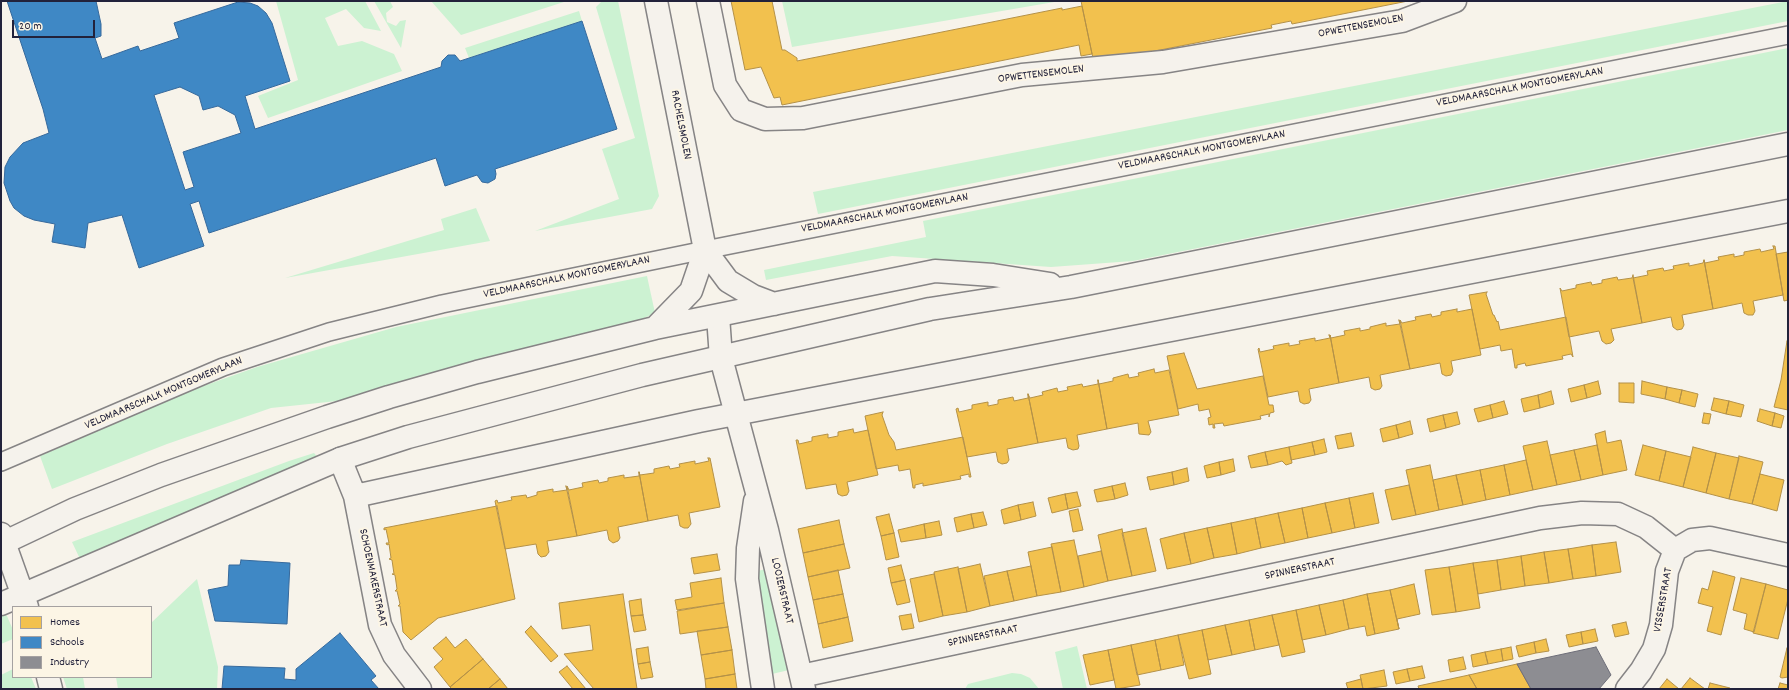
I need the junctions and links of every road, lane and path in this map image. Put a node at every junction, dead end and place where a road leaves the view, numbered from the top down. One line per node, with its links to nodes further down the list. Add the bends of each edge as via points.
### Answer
1 (656, 1): 7 (street, RACHELSMOLEN)
2 (708, 1): 3 (street, OPWETTENSEMOLEN, via 725,85 741,110 765,119 803,118 1022,75 1163,62 1402,21)
3 (1455, 1)
4 (1788, 35): 7 (lane, VELDMAARSCHALK MONTGOMERYLAAN)
5 (1788, 144): 8 (street)
6 (1788, 211): 13 (street)
7 (705, 250): 9 (street, RACHELSMOLEN, via 728,281 753,296); 11 (street, RACHELSMOLEN, via 691,291); 15 (lane, VELDMAARSCHALK MONTGOMERYLAAN, via 466,299 329,332 223,367)
8 (1071, 287): 9 (street, via 993,275 934,271); 12 (street, via 930,309)
9 (774, 304): 10 (street)
10 (718, 316): 11 (street); 12 (street, LOOIERSTRAAT)
11 (654, 328): 18 (street, via 477,372 327,417 161,475)
12 (721, 358): 13 (street, LOOIERSTRAAT); 14 (street, via 642,375 415,434)
13 (736, 414): 16 (street, LOOIERSTRAAT); 17 (street)
14 (340, 459): 17 (street, SCHOENMAKERSTRAAT); 21 (street)
15 (1, 462)
16 (756, 494): 24 (street, LOOIERSTRAAT, via 767,530); 27 (street, LOOIERSTRAAT, via 748,548 747,579)
17 (356, 496): 26 (street, SCHOENMAKERSTRAAT, via 380,625 394,655)
18 (2, 540): 21 (street)
19 (1675, 550): 20 (street, via 1692,540 1710,538); 24 (street, SPINNERSTRAAT, via 1646,527 1618,514 1582,513 1540,518); 28 (street, VISSERSTRAAT, via 1668,571 1661,625 1654,649)
20 (1788, 554)
21 (24, 601): 22 (street)
22 (1, 604)
23 (48, 678): 25 (street)
24 (802, 682)
25 (52, 689)
26 (420, 689)
27 (763, 689)
28 (1627, 689)

